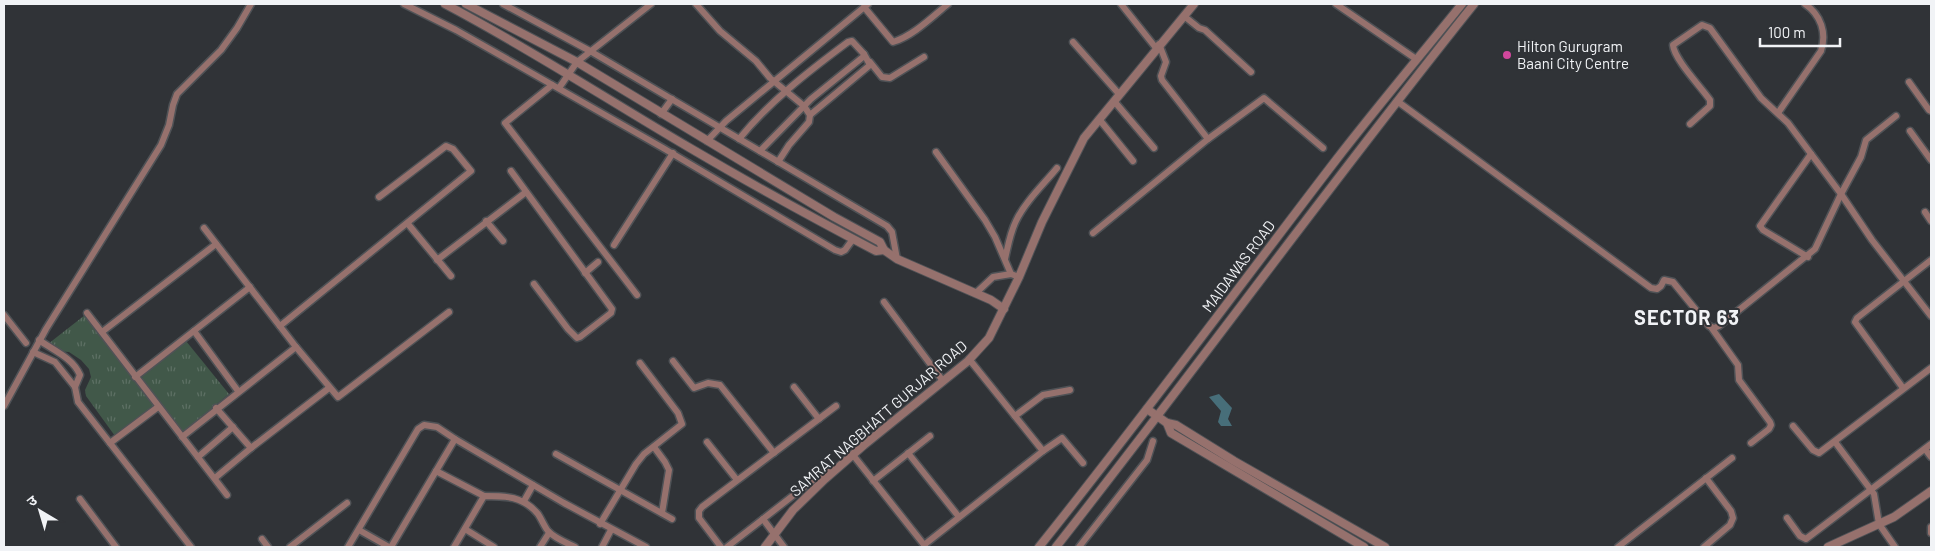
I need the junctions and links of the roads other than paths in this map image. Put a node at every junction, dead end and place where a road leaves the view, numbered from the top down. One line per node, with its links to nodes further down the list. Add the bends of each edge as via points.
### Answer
1 (252, 4): 102 (street, via 226,43 178,94 161,145)
2 (404, 4): 29 (street)
3 (445, 4): 26 (street)
4 (466, 4): 23 (street)
5 (503, 4): 19 (street)
6 (651, 4): 19 (street)
7 (696, 4): 27 (street)
8 (948, 4): 15 (street, via 893,42)
9 (1121, 4): 18 (street)
10 (1194, 4): 16 (street, SAMRAT NAGBHATT GURJAR ROAD)
11 (1336, 4): 22 (street)
12 (1462, 4): 22 (street, MAIDAWAS ROAD)
13 (1472, 4): 35 (street, MAIDAWAS ROAD)
14 (1805, 4): 38 (street, via 1819,18 1824,34 1823,44)
15 (866, 5): 27 (street)
16 (1184, 16): 18 (street, SAMRAT NAGBHATT GURJAR ROAD); 25 (street, via 1205,30)
17 (1073, 42): 32 (street)
18 (1158, 46): 32 (street, SAMRAT NAGBHATT GURJAR ROAD); 48 (street, via 1166,62 1162,80)
19 (590, 52): 23 (street); 33 (street)
20 (864, 54): 24 (street); 31 (street, via 857,44 848,42); 36 (street)
21 (924, 57): 24 (street, via 890,78 882,77)
22 (1416, 59): 122 (street, MAIDAWAS ROAD)
23 (577, 62): 26 (street); 39 (street)
24 (870, 62): 40 (street, via 864,72)
25 (1251, 72)
26 (568, 74): 30 (street); 45 (street)
27 (775, 82): 31 (street); 44 (street)
28 (1909, 82): 37 (street)
29 (552, 84): 30 (street); 91 (street, via 505,123)
30 (559, 88): 50 (street)
31 (786, 91): 36 (street); 47 (street)
32 (1119, 94): 34 (street, SAMRAT NAGBHATT GURJAR ROAD)
33 (672, 99): 39 (street); 44 (street)
34 (1114, 101): 42 (street, SAMRAT NAGBHATT GURJAR ROAD); 51 (street)
35 (1398, 101): 99 (street, via 1651,288 1657,289 1664,280 1673,282); 124 (street, MAIDAWAS ROAD)
36 (804, 106): 40 (street); 54 (street)
37 (1931, 111)
38 (1778, 113): 43 (street, via 1762,98 1710,28 1702,24 1673,48 1710,100 1710,106); 57 (street)
39 (661, 114): 49 (street)
40 (810, 115): 61 (street, via 809,122)
41 (1896, 116): 65 (street, via 1866,140 1861,157)
42 (1099, 119): 60 (street); 86 (street, SAMRAT NAGBHATT GURJAR ROAD, via 1084,138)
43 (1690, 124)
44 (719, 127): 47 (street); 49 (street)
45 (662, 131): 50 (street); 53 (street)
46 (1910, 131): 58 (street)
47 (739, 139): 54 (street)
48 (1208, 139): 52 (street, via 1264,98); 72 (street)
49 (707, 141): 77 (street, via 880,242)
50 (663, 148): 56 (street)
51 (1154, 148)
52 (1323, 148)
53 (695, 151): 59 (street); 73 (street)
54 (760, 151): 61 (street)
55 (936, 152): 81 (street, via 985,220)
56 (673, 153): 59 (street); 76 (street)
57 (1811, 154): 65 (street); 78 (street, via 1760,226)
58 (1930, 156)
59 (680, 158): 73 (street, via 835,250 845,250)
60 (1133, 161)
61 (778, 162): 79 (street, via 887,226 892,232)
62 (1057, 168): 81 (street, via 1017,220)
63 (511, 171): 64 (street)
64 (526, 192): 68 (street); 84 (street)
65 (1841, 194): 78 (street, via 1819,244); 87 (street)
66 (379, 197): 70 (street, via 446,146 454,149 470,173)
67 (1925, 212): 69 (street)
68 (486, 221): 74 (street); 80 (street)
69 (1931, 221)
70 (408, 224): 80 (street); 98 (street)
71 (204, 228): 75 (street)
72 (1093, 233)
73 (853, 239): 77 (street, via 876,251)
74 (502, 241)
75 (216, 244): 89 (street); 101 (street)
76 (614, 246)
77 (884, 250): 79 (street)
78 (1808, 257): 99 (street, via 1719,326)
79 (897, 259): 90 (street)
80 (437, 260): 85 (street)
81 (1005, 260): 86 (street)
82 (1931, 260): 87 (street)
83 (598, 262): 84 (street)
84 (585, 273): 88 (street, via 612,312 580,338 570,332)
85 (451, 276)
86 (1015, 276): 90 (street, via 993,277); 93 (street, SAMRAT NAGBHATT GURJAR ROAD)
87 (1903, 281): 97 (street); 115 (street, via 1855,322)
88 (534, 284)
89 (250, 287): 98 (street); 100 (street)
90 (976, 293): 93 (street)
91 (637, 295)
92 (884, 302): 111 (street)
93 (1004, 310): 106 (street, SAMRAT NAGBHATT GURJAR ROAD, via 989,338)
94 (448, 312): 114 (street, via 341,396 335,396)
95 (87, 313): 101 (street)
96 (4, 315): 103 (street)
97 (1931, 316)
98 (280, 326): 104 (street)
99 (1711, 327): 136 (street, via 1738,365 1739,380 1771,424)
100 (194, 331): 110 (street); 117 (street)
101 (102, 332): 110 (street)
102 (39, 340): 105 (street); 112 (street, via 76,366 80,374)
103 (26, 343)
104 (296, 346): 114 (street); 117 (street)
105 (33, 352): 112 (street, via 55,362); 118 (street)
106 (970, 359): 111 (street, SAMRAT NAGBHATT GURJAR ROAD); 123 (street)
107 (673, 361): 142 (street, via 694,388 708,383 720,385)
108 (640, 363): 138 (street, via 682,421 680,428)
109 (1931, 368): 115 (street)
110 (135, 377): 119 (street)
111 (944, 381): 145 (street, SAMRAT NAGBHATT GURJAR ROAD)
112 (75, 387): 135 (street, via 78,402)
113 (794, 387): 125 (street)
114 (329, 388): 139 (street)
115 (1903, 388): 134 (street)
116 (1070, 390): 123 (street, via 1043,395)
117 (238, 391): 121 (street)
118 (4, 406)
119 (158, 406): 130 (street); 135 (street)
120 (836, 406): 125 (street)
121 (216, 408): 128 (street); 130 (street)
122 (1147, 409): 124 (street); 198 (street, MAIDAWAS ROAD)
123 (1015, 416): 141 (street)
124 (1158, 416): 126 (street); 199 (street, MAIDAWAS ROAD)
125 (819, 419): 142 (street)
126 (1167, 423): 201 (street, via 1172,433); 202 (street, via 1176,425)
127 (1793, 426): 134 (street, via 1816,453)
128 (233, 428): 139 (street); 146 (street)
129 (930, 436): 143 (street)
130 (182, 437): 146 (street)
131 (455, 439): 151 (street); 156 (street); 174 (street, via 433,426 424,425 418,430)
132 (1153, 441): 200 (street, via 1147,460)
133 (707, 442): 154 (street)
134 (1834, 442): 158 (street)
135 (110, 443): 183 (street)
136 (1751, 443)
137 (1931, 444): 140 (street)
138 (654, 447): 157 (street, via 636,464); 165 (street, via 668,470)
139 (251, 448): 152 (street)
140 (1925, 449): 147 (street); 158 (street)
141 (1042, 451): 149 (street, via 1062,438); 166 (street)
142 (774, 452): 154 (street)
143 (908, 453): 155 (street); 166 (street)
144 (556, 454): 157 (street)
145 (853, 455): 150 (street, SAMRAT NAGBHATT GURJAR ROAD); 155 (street)
146 (198, 457): 152 (street)
147 (1931, 457)
148 (1732, 458): 153 (street)
149 (1083, 463)
150 (835, 470): 169 (street, via 822,473); 178 (street, SAMRAT NAGBHATT GURJAR ROAD, via 793,510)
151 (436, 471): 161 (street); 187 (street)
152 (215, 478): 160 (street)
153 (1706, 478): 203 (street); 204 (street, via 1733,518 1730,525)
154 (737, 480): 194 (street, via 699,511 699,518)
155 (873, 481): 181 (street)
156 (533, 485): 163 (street); 170 (street)
157 (620, 490): 165 (street); 170 (street)
158 (1872, 490): 167 (street, via 1806,539); 171 (street, via 1876,497)
159 (1931, 491): 171 (street)
160 (227, 495)
161 (484, 496): 163 (street, via 505,496); 173 (street)
162 (80, 500): 182 (street)
163 (524, 501): 176 (street)
164 (347, 503): 185 (street)
165 (662, 513): 168 (street)
166 (958, 517): 181 (street)
167 (1787, 518)
168 (672, 519)
169 (763, 519): 178 (street); 195 (street)
170 (600, 524): 175 (street)
171 (1879, 524): 180 (street); 206 (street)
172 (1931, 527): 177 (street)
173 (465, 529): 188 (street); 189 (street)
174 (359, 530): 186 (street); 187 (street)
175 (612, 530): 192 (street); 193 (street)
176 (549, 533): 190 (street); 191 (street)
177 (1931, 533)
178 (774, 534): 196 (street, SAMRAT NAGBHATT GURJAR ROAD); 197 (street)
179 (262, 539): 184 (street)
180 (1837, 545): 205 (street)
181 (924, 546)
182 (116, 547)
183 (191, 547)
184 (268, 547)
185 (290, 547)
186 (348, 547)
187 (390, 547)
188 (454, 547)
189 (494, 547)
190 (540, 547)
191 (575, 547)
192 (602, 547)
193 (646, 547)
194 (721, 547)
195 (727, 547)
196 (765, 547)
197 (784, 547)
198 (1039, 547)
199 (1056, 547)
200 (1079, 547)
201 (1364, 547)
202 (1386, 547)
203 (1618, 547)
204 (1704, 547)
205 (1828, 547)
206 (1895, 547)

